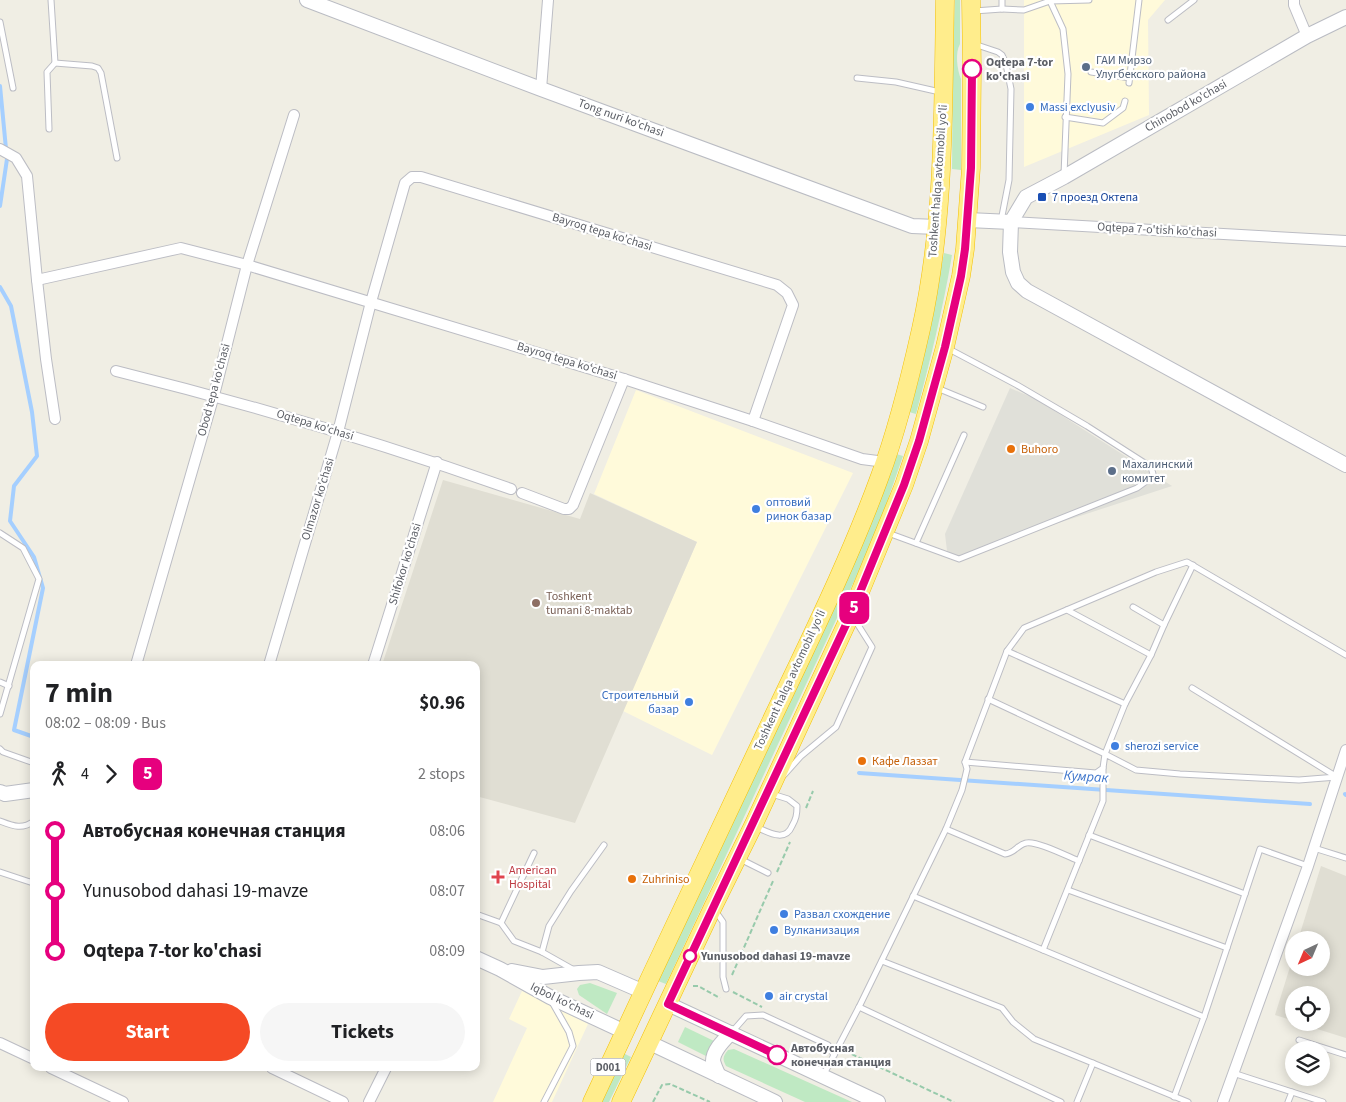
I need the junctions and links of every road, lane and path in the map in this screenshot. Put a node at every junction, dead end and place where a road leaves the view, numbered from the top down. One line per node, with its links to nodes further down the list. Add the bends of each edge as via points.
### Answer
1 (51, 0): 19 (lane)
2 (307, 0): 23 (street, Tong nuri ko'chasi)
3 (548, 0): 23 (street)
4 (945, 0): 24 (highway, Toshkent halqa avtomobil yo'li / D001)
5 (1002, 0): 13 (lane)
6 (1090, 0): 9 (lane)
7 (1139, 0): 20 (lane, via 1130,80)
8 (1194, 0): 15 (lane)
9 (1050, 1): 10 (lane); 27 (lane, via 1063,29 1068,74)
10 (1037, 2): 13 (lane, via 1024,10)
11 (1292, 2): 17 (street)
12 (971, 6): 13 (lane); 18 (highway, D001)
13 (1002, 8)
14 (1346, 17): 17 (street, Chinobod ko'chasi)
15 (1168, 20)
16 (0, 22): 22 (lane)
17 (1307, 36): 31 (street, Chinobod ko'chasi)
18 (972, 43): 32 (highway, D001); 33 (lane, via 998,52 1006,64 1010,90)
19 (56, 63): 28 (lane, via 47,72); 30 (lane, via 92,66 101,72)
20 (1091, 72)
21 (857, 78): 24 (lane, via 896,82)
22 (13, 88)
23 (541, 89): 34 (street, Tong nuri ko'chasi, via 912,226)
24 (943, 93): 34 (highway, Toshkent halqa avtomobil yo'li / D001)
25 (1125, 101): 27 (lane, via 1123,108 1103,123)
26 (294, 115): 36 (street, Obod tepa ko'chasi)
27 (1066, 117): 31 (lane)
28 (49, 128)
29 (0, 149): 37 (street, via 16,158 27,176)
30 (118, 158)
31 (1064, 177): 33 (street, Chinobod ko'chasi, via 1026,197)
32 (968, 220): 33 (street, Oqtepa 7-o'tish ko'chasi); 34 (highway); 39 (highway, D001, via 961,276)
33 (1006, 222): 35 (street, Oqtepa 7-o'tish ko'chasi); 51 (street, via 1013,272 1027,291)
34 (937, 226): 50 (highway, Toshkent halqa avtomobil yo'li / D001, via 921,330)
35 (1346, 241)
36 (247, 265): 37 (street, Bayroq tepa koʻchasi, via 181,248); 38 (street, Bayroq tepa koʻchasi); 43 (street, Obod tepa ko'chasi)
37 (37, 280): 45 (street)
38 (371, 302): 41 (street, Bayroq tepa koʻchasi); 46 (street, Bayroq tepa ko'chasi, via 405,183 412,176 777,286 787,293 793,305); 47 (street, Olmazor ko'chasi)
39 (945, 347): 42 (highway, D001); 56 (lane, via 1087,426 1152,467 1153,474 1137,488 960,559)
40 (116, 371): 43 (street, Oqtepa ko'chasi)
41 (624, 379): 46 (street, Bayroq tepa koʻchasi); 53 (street, via 574,505 564,509)
42 (934, 386): 44 (lane); 54 (highway, D001, via 919,441)
43 (214, 395): 47 (street, Oqtepa ko'chasi); 65 (street, Obod tepa ko'chasi)
44 (983, 407)
45 (55, 419)
46 (753, 421): 50 (street, Bayroq tepa koʻchasi, via 862,459)
47 (338, 432): 49 (street, Oqtepa ko'chasi); 66 (street, Olmazor ko'chasi)
48 (964, 435): 56 (lane)
49 (437, 462): 52 (street, Oqtepa ko'chasi); 67 (street, Shifokor ko'chasi)
50 (885, 462): 118 (highway, Toshkent halqa avtomobil yo'li / D001, via 864,520 826,604)
51 (1346, 465)
52 (511, 489)
53 (522, 493)
54 (885, 532): 56 (lane); 60 (highway, D001)
55 (0, 534): 69 (lane, via 23,548 39,579)
56 (916, 543)
57 (1193, 565): 59 (lane, via 1187,562 1156,572); 61 (lane); 64 (lane)
58 (1133, 607): 61 (lane)
59 (1067, 610): 62 (lane, via 1024,628); 63 (lane)
60 (851, 614): 84 (highway, D001); 84 (lane, via 872,647 840,718 836,726)
61 (1164, 625): 63 (lane)
62 (1007, 651): 71 (lane); 72 (lane)
63 (1150, 655): 72 (lane)
64 (1346, 655)
65 (137, 661)
66 (270, 661)
67 (374, 661)
68 (0, 682): 69 (lane)
69 (9, 686): 73 (lane)
70 (1192, 688): 80 (lane)
71 (988, 699): 76 (lane); 78 (lane)
72 (1125, 704): 76 (lane)
73 (0, 714)
74 (0, 749): 77 (lane)
75 (1346, 750): 80 (street)
76 (1105, 754): 79 (lane); 80 (lane, via 1136,770 1299,780)
77 (30, 761)
78 (965, 762): 79 (lane, via 1096,773); 89 (lane, via 967,769 962,790)
79 (1102, 768): 90 (lane, via 1103,801)
80 (1337, 777): 93 (street)
81 (30, 791): 83 (street)
82 (813, 791): 85 (path)
83 (0, 792)
84 (768, 792): 88 (highway, D001); 88 (lane, via 797,806 797,816 790,832 776,835)
85 (804, 812)
86 (0, 821): 87 (lane, via 16,828)
87 (30, 824)
88 (753, 826): 95 (highway, D001)
89 (946, 829): 97 (lane, via 1006,854 1012,854 1027,842); 106 (lane)
90 (1089, 835): 97 (lane); 105 (lane)
91 (792, 838): 101 (path)
92 (604, 845): 112 (lane, via 549,926)
93 (1314, 848): 96 (lane); 98 (street)
94 (534, 853): 109 (lane)
95 (737, 858): 100 (lane); 107 (highway, D001)
96 (1346, 858)
97 (1079, 861): 104 (lane)
98 (1308, 866): 105 (lane, via 1260,849); 137 (street)
99 (0, 872): 103 (lane)
100 (768, 873)
101 (776, 873)
102 (773, 881): 117 (path)
103 (30, 882)
104 (1068, 890): 110 (lane); 111 (lane)
105 (1245, 894): 110 (lane)
106 (913, 896): 111 (lane); 114 (lane)
107 (713, 907): 117 (lane, via 723,922); 120 (highway, D001)
108 (480, 915): 109 (lane)
109 (501, 923): 112 (lane, via 514,940)
110 (1227, 948): 123 (lane)
111 (1043, 950): 123 (lane)
112 (542, 952): 116 (lane)
113 (480, 960): 115 (street, Iqbol ko'chasi)
114 (882, 961): 121 (lane); 133 (lane, via 1002,1008 1034,1039)
115 (500, 969): 116 (street, Iqbol ko'chasi, via 543,978); 119 (street, Iqbol ko'chasi)
116 (579, 973): 118 (street, Iqbol ko'chasi, via 598,972)
117 (726, 989): 122 (path)
118 (644, 992): 120 (highway); 124 (highway, Toshkent halqa avtomobil yo'li / D001)
119 (550, 997): 124 (street, Iqbol ko'chasi); 145 (lane, via 573,1046)
120 (668, 1004): 125 (street); 128 (highway, D001)
121 (859, 1007): 129 (lane); 153 (lane)
122 (764, 1008)
123 (1204, 1017): 141 (lane)
124 (625, 1032): 128 (highway); 146 (highway, Toshkent halqa avtomobil yo'li / D001)
125 (731, 1034): 130 (lane, via 746,1016 763,1014 828,1045); 138 (street, via 722,1041 713,1061); 139 (street)
126 (1299, 1040): 131 (lane)
127 (0, 1043): 132 (street)
128 (650, 1043): 138 (street); 147 (highway, D001)
129 (838, 1048): 130 (lane); 152 (path)
130 (834, 1055): 139 (lane)
131 (1346, 1055)
132 (30, 1058)
133 (1093, 1063): 141 (lane); 154 (lane)
134 (57, 1071): 142 (street)
135 (278, 1071): 143 (street)
136 (384, 1071): 144 (street)
137 (1233, 1073): 140 (lane); 156 (street)
138 (719, 1076): 150 (street)
139 (822, 1077): 151 (street)
140 (1292, 1092): 157 (lane); 158 (lane)
141 (1174, 1097): 155 (lane)
142 (123, 1102)
143 (343, 1102)
144 (369, 1102)
145 (544, 1102)
146 (592, 1102)
147 (621, 1102)
148 (654, 1102): 149 (path, via 662,1085 670,1084)
149 (710, 1102)
150 (775, 1102)
151 (878, 1102)
152 (954, 1102)
153 (1061, 1102)
154 (1077, 1102)
155 (1188, 1102)
156 (1223, 1102)
157 (1288, 1102)
158 (1323, 1102)

